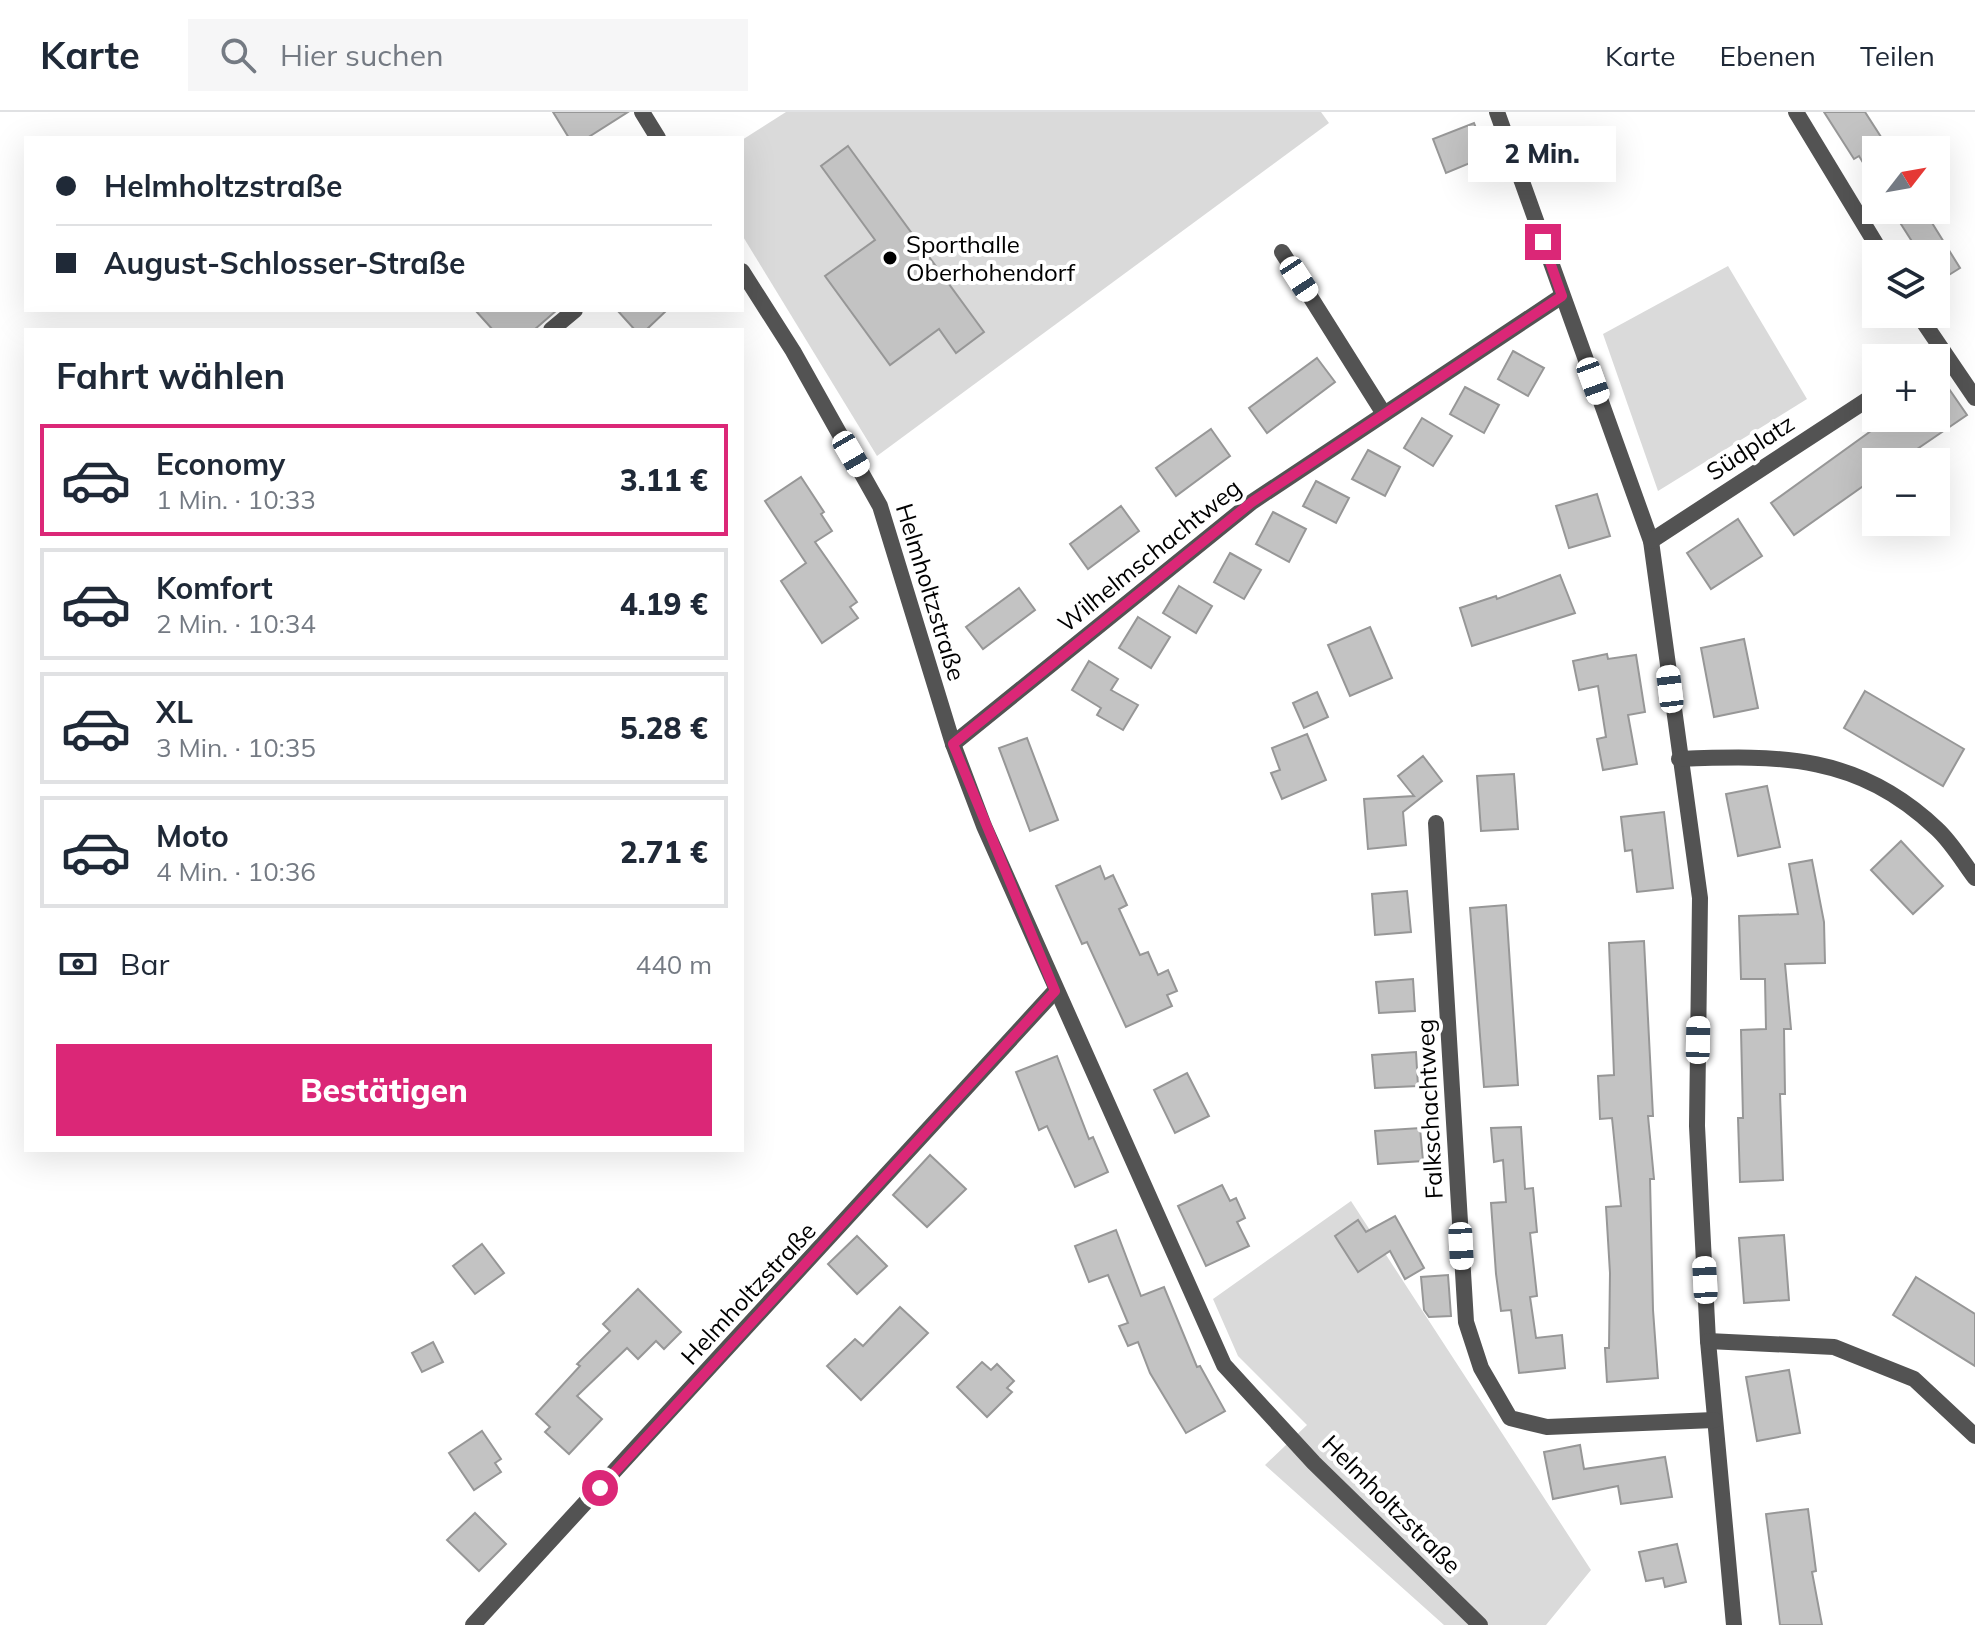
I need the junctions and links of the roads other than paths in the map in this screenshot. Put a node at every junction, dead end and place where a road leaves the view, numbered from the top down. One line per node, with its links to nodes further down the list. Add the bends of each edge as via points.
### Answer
1 (642, 112): 4 (street)
2 (1497, 112): 8 (street)
3 (1796, 112): 5 (street)
4 (657, 136)
5 (1874, 240)
6 (1282, 252): 14 (street)
7 (744, 274): 16 (street, Helmholtzstraße, via 880,506)
8 (1562, 296): 14 (street, Wilhelmschachtweg); 15 (street)
9 (573, 312): 10 (street)
10 (553, 328)
11 (1950, 370): 12 (street)
12 (1975, 398)
13 (1862, 403): 15 (street, Südplatz)
14 (1384, 414): 16 (street, Wilhelmschachtweg, via 1252,502)
15 (1651, 541): 17 (street)
16 (953, 744): 20 (street, Helmholtzstraße)
17 (1679, 759): 19 (street, via 1765,756 1826,764 1887,790 1939,830); 21 (street, via 1700,898 1697,1126)
18 (1436, 823): 22 (street, Falkschachtweg, via 1466,1322 1481,1368 1510,1418 1547,1427)
19 (1975, 878)
20 (1055, 991): 24 (street, Helmholtzstraße); 25 (street, Helmholtzstraße, via 1224,1365 1314,1463)
21 (1708, 1341): 22 (street); 23 (street, via 1834,1347 1914,1379)
22 (1714, 1420): 26 (street)
23 (1975, 1436)
24 (473, 1625)
25 (1480, 1625)
26 (1734, 1625)

